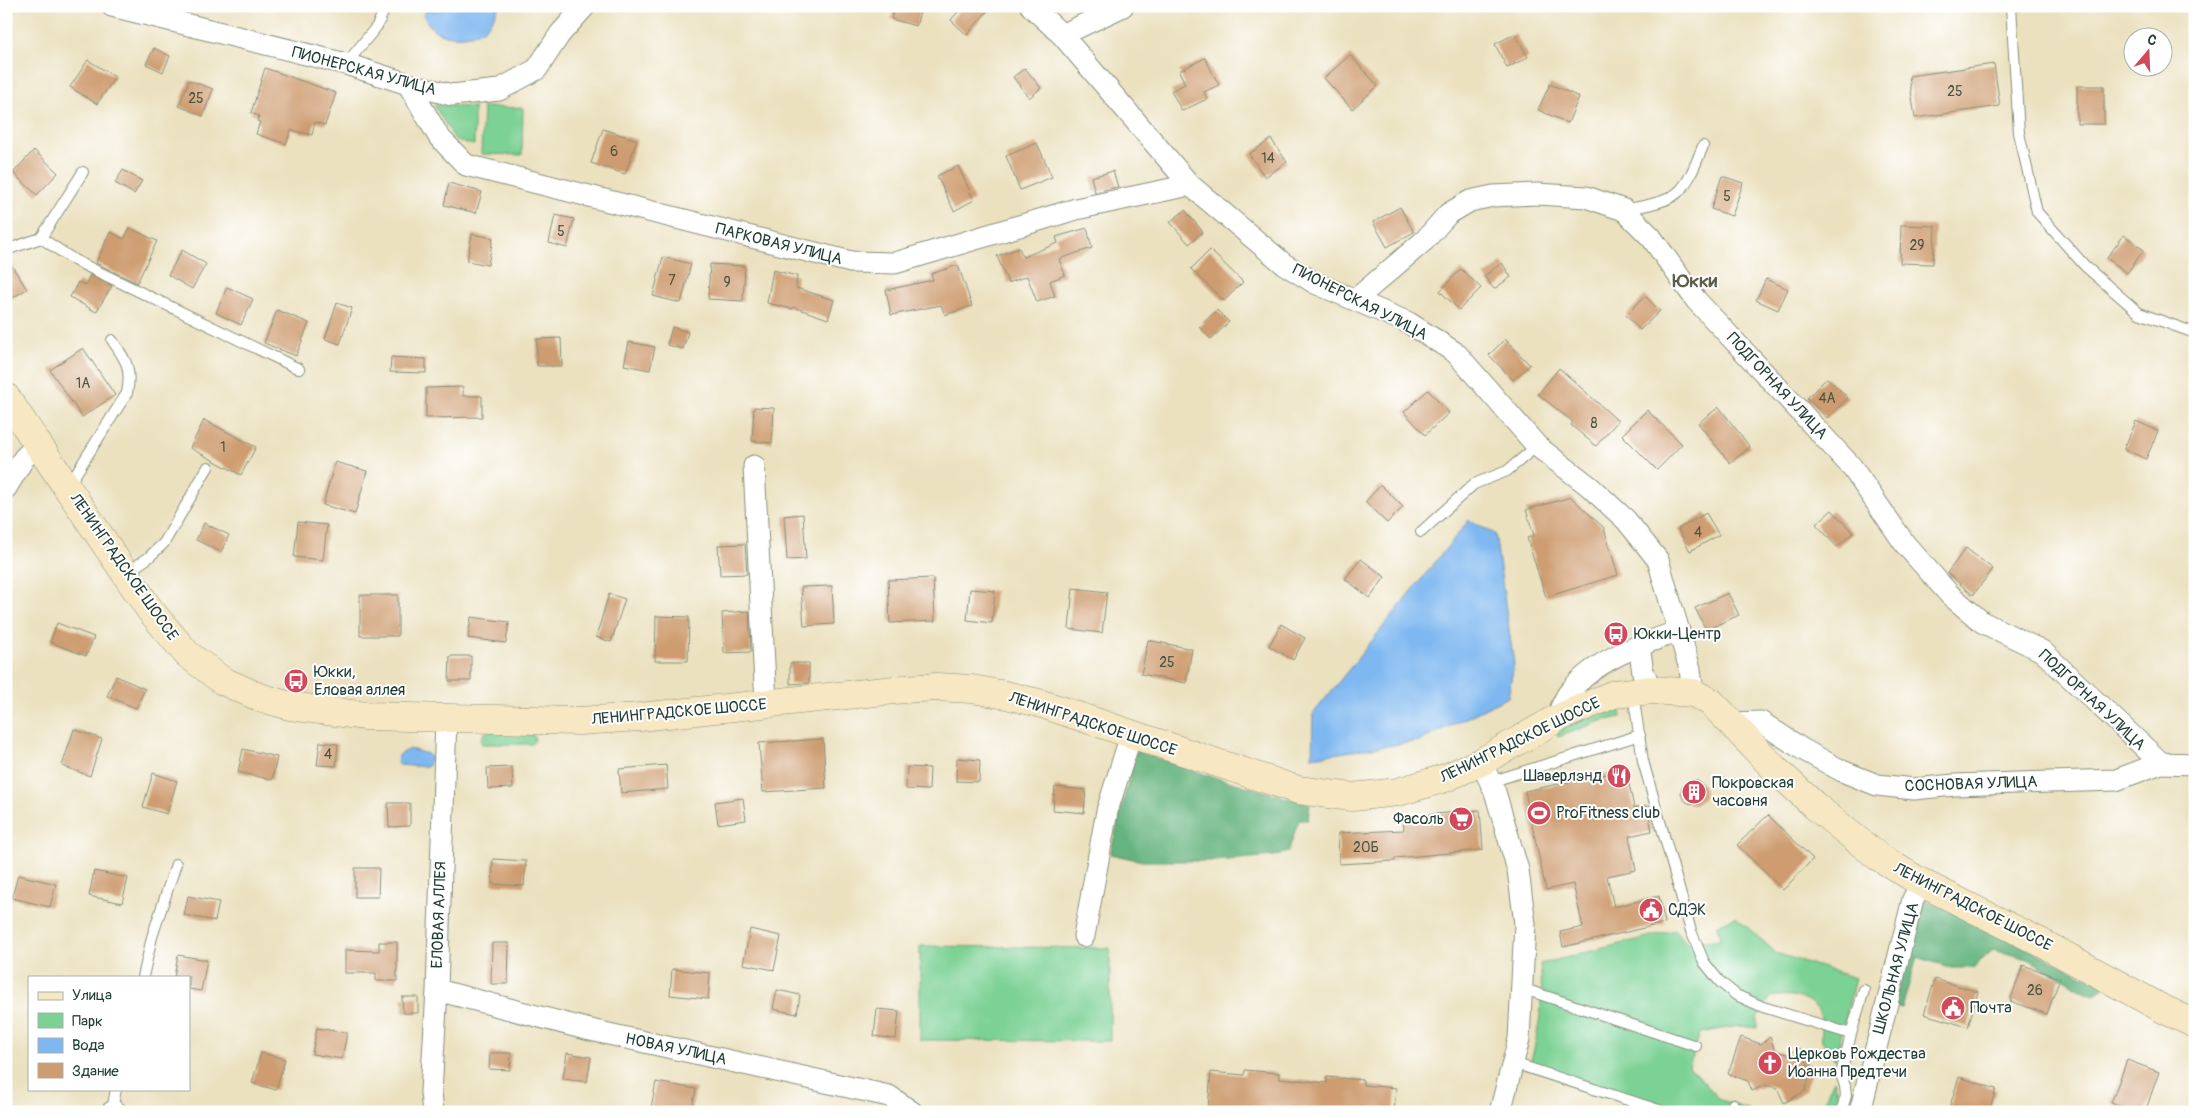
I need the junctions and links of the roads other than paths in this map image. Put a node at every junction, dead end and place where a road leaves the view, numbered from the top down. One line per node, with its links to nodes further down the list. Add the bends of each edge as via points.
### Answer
1 (112, 6): 8 (street, ПИОНЕРСКАЯ УЛИЦА)
2 (386, 6): 8 (lane, via 377,26)
3 (585, 6): 9 (street, ПИОНЕРСКАЯ УЛИЦА, via 560,34 537,69 499,90 452,95)
4 (1031, 6): 7 (street, ПИОНЕРСКАЯ УЛИЦА)
5 (1123, 6): 7 (street)
6 (2011, 6): 17 (lane, via 2019,133 2037,212 2084,266 2139,313)
7 (1062, 35): 12 (street, ПИОНЕРСКАЯ УЛИЦА)
8 (346, 64): 9 (street, ПИОНЕРСКАЯ УЛИЦА)
9 (408, 84): 12 (street, ПАРКОВАЯ УЛИЦА, via 439,137 466,165 851,262 895,263 1076,210)
10 (1702, 146): 13 (lane, via 1689,180 1677,194 1663,202)
11 (83, 172): 14 (lane)
12 (1190, 185): 16 (street, ПИОНЕРСКАЯ УЛИЦА, via 1284,264 1315,283)
13 (1624, 210): 16 (street, ПОДГОРНАЯ УЛИЦА, via 1576,196 1493,196 1470,201 1448,214 1425,240); 39 (street, ПОДГОРНАЯ УЛИЦА, via 1651,237 1696,300 1851,466 1905,544 1950,594 1982,622 2042,651)
14 (42, 238): 15 (lane); 19 (lane, via 74,260)
15 (6, 250)
16 (1355, 300): 22 (street, ПИОНЕРСКАЯ УЛИЦА, via 1409,323 1456,353)
17 (2195, 333)
18 (112, 340): 25 (lane, via 126,361 130,377 126,393)
19 (299, 369)
20 (6, 397): 21 (main road, ЛЕНИНГРАДСКОЕ ШОССЕ)
21 (38, 444): 25 (main road, ЛЕНИНГРАДСКОЕ ШОССЕ); 26 (street, via 24,458)
22 (1537, 446): 27 (lane, via 1507,471 1474,484); 29 (street, ПИОНЕРСКАЯ УЛИЦА, via 1626,520 1658,560)
23 (754, 466): 33 (street)
24 (208, 467): 28 (lane, via 164,543)
25 (67, 487): 28 (main road, ЛЕНИНГРАДСКОЕ ШОССЕ)
26 (6, 488)
27 (1420, 532)
28 (126, 573): 34 (main road, ЛЕНИНГРАДСКОЕ ШОССЕ, via 150,610 187,654 223,681 290,706 366,716)
29 (1679, 631): 30 (street); 32 (street, ПИОНЕРСКАЯ УЛИЦА)
30 (1639, 646): 31 (street); 35 (street, via 1587,676 1568,694)
31 (1643, 691): 32 (main road, ЛЕНИНГРАДСКОЕ ШОССЕ); 35 (main road, ЛЕНИНГРАДСКОЕ ШОССЕ, via 1614,694); 38 (lane)
32 (1693, 693): 36 (main road, ЛЕНИНГРАДСКОЕ ШОССЕ, via 1711,702)
33 (766, 704): 34 (main road, ЛЕНИНГРАДСКОЕ ШОССЕ, via 596,721); 37 (main road, ЛЕНИНГРАДСКОЕ ШОССЕ, via 904,689 972,689 1039,704)
34 (446, 718): 47 (street, ЕЛОВАЯ АЛЛЕЯ)
35 (1556, 719): 41 (main road, ЛЕНИНГРАДСКОЕ ШОССЕ)
36 (1730, 723): 39 (street, СОСНОВАЯ УЛИЦА, via 1761,722 1842,771 1877,785 1914,788 2116,780); 43 (main road, ЛЕНИНГРАДСКОЕ ШОССЕ, via 1815,806 1877,856)
37 (1131, 735): 41 (main road, ЛЕНИНГРАДСКОЕ ШОССЕ, via 1298,790 1352,797 1383,795 1445,778); 44 (street, via 1107,811)
38 (1640, 735): 41 (lane); 50 (lane, via 1648,781 1691,931 1704,962 1736,995 1763,1007)
39 (2161, 763): 40 (street, СОСНОВАЯ УЛИЦА)
40 (2195, 764)
41 (1486, 772): 46 (street, via 1518,870 1525,924)
42 (176, 864): 45 (lane, via 152,937)
43 (1922, 883): 49 (main road, ЛЕНИНГРАДСКОЕ ШОССЕ); 60 (street, ШКОЛЬНАЯ УЛИЦА, via 1914,899)
44 (1084, 936)
45 (143, 976)
46 (1521, 988): 51 (lane); 52 (street)
47 (437, 990): 55 (street, ЕЛОВАЯ АЛЛЕЯ, via 431,1092); 56 (street, НОВАЯ УЛИЦА, via 586,1029 889,1096)
48 (1864, 990): 50 (lane)
49 (2195, 1024)
50 (1851, 1034): 59 (lane, via 1841,1074 1846,1091)
51 (1696, 1046)
52 (1513, 1064): 57 (street); 58 (lane)
53 (116, 1090): 54 (lane)
54 (113, 1111)
55 (433, 1112)
56 (912, 1112)
57 (1500, 1112)
58 (1665, 1112)
59 (1841, 1112)
60 (1860, 1112)

